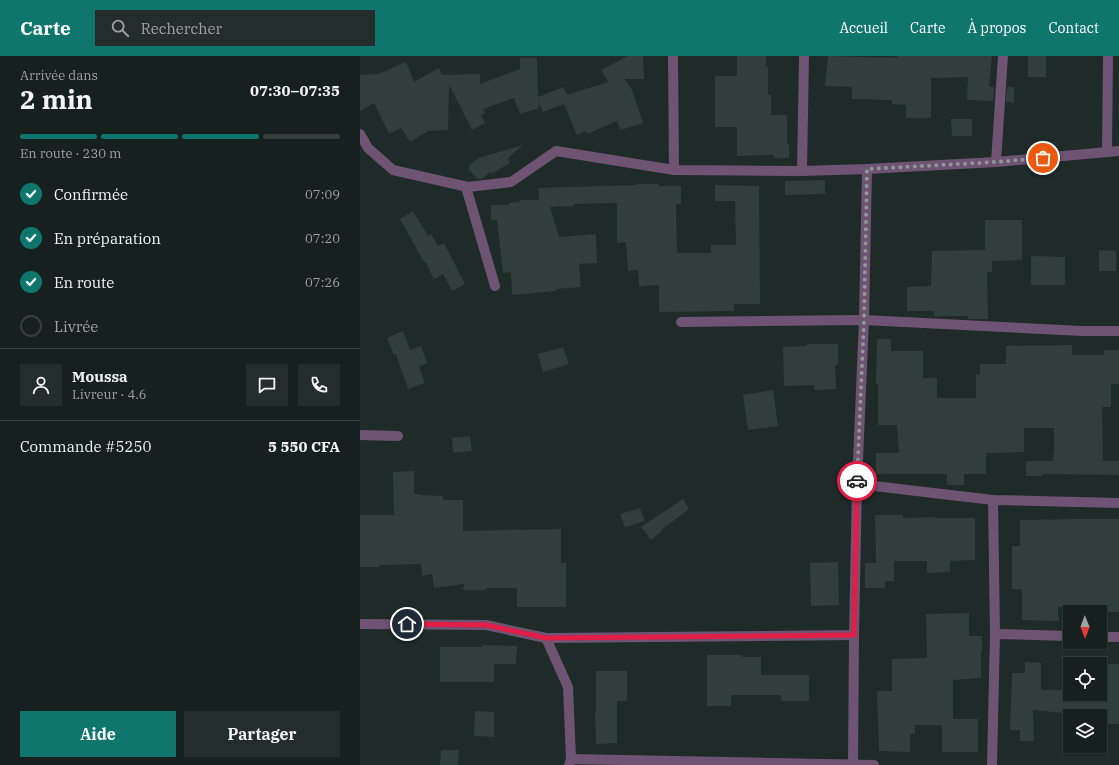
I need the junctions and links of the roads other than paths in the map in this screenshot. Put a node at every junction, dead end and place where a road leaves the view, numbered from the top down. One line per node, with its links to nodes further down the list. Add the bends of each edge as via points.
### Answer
1 (673, 56): 10 (street)
2 (804, 56): 11 (street)
3 (1003, 56): 8 (street)
4 (1108, 56): 7 (street)
5 (360, 134): 12 (street, via 368,148 393,170)
6 (1119, 151): 7 (street)
7 (1107, 152): 8 (street)
8 (996, 162): 9 (street)
9 (867, 169): 11 (street); 14 (street)
10 (674, 170): 11 (street); 12 (street, via 556,151 511,182)
11 (802, 171)
12 (466, 187): 13 (street)
13 (496, 286)
14 (864, 320): 15 (street); 16 (street); 19 (street)
15 (681, 322)
16 (1119, 331)
17 (360, 435): 18 (street)
18 (398, 436)
19 (857, 484): 20 (street); 24 (street)
20 (993, 500): 21 (street); 23 (street)
21 (1119, 502)
22 (360, 624): 28 (street, via 486,625)
23 (995, 634): 25 (street); 32 (street)
24 (854, 635): 28 (street); 30 (street)
25 (1063, 636)
26 (1107, 637): 27 (street)
27 (1119, 637)
28 (546, 638): 29 (street, via 568,687)
29 (570, 762): 30 (street)
30 (853, 764): 31 (street)
31 (874, 765)
32 (992, 765)

